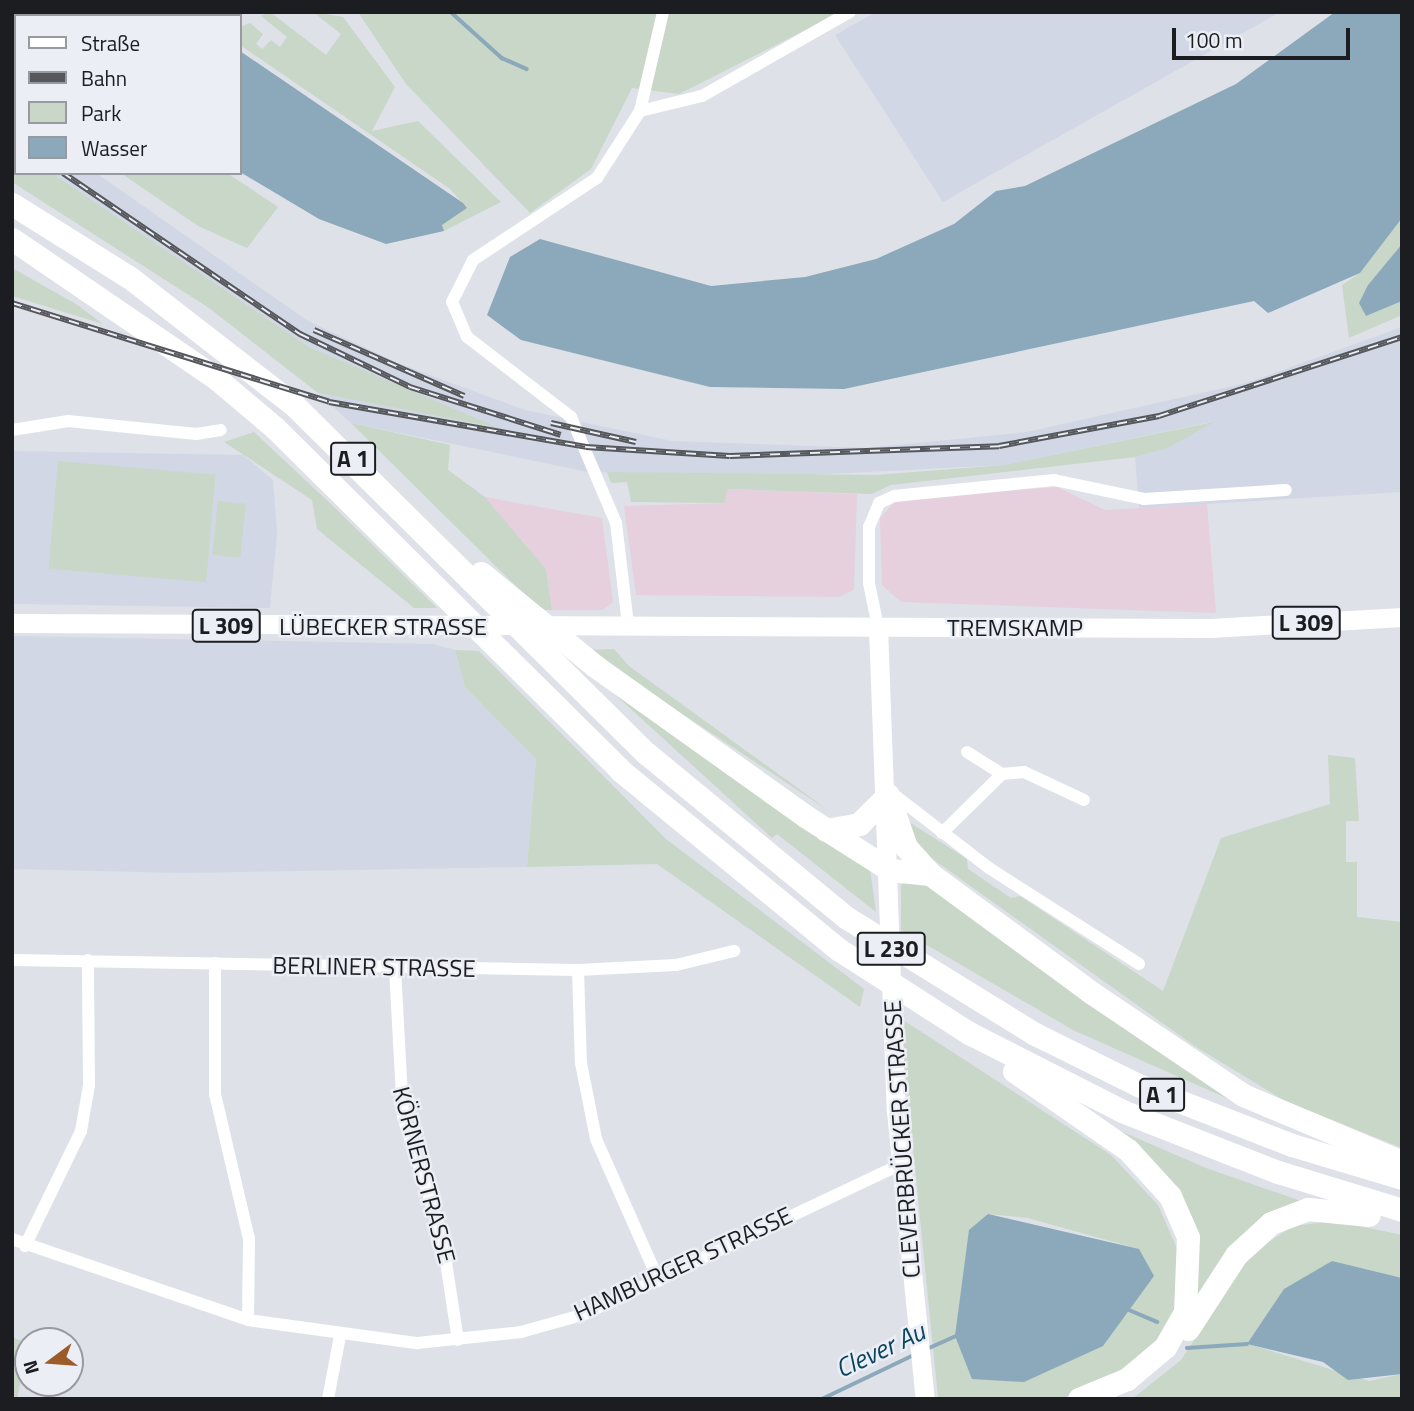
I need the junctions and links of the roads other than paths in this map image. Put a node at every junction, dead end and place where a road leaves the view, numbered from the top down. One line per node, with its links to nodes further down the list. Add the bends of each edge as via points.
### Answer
1 (663, 12): 3 (street)
2 (850, 12): 3 (street, via 702,96)
3 (639, 111): 12 (street, via 597,178 473,260 452,302 467,337 571,417 616,523)
4 (12, 204): 9 (highway, A 1, via 129,277 293,404)
5 (12, 239): 29 (highway, A 1, via 112,303 275,428 703,845 838,949)
6 (12, 430): 7 (street, via 68,421 195,434)
7 (221, 430)
8 (1286, 490): 13 (street, via 1144,499 1054,480 894,496 879,503 869,527 869,583)
9 (461, 565): 18 (highway, via 493,578 696,741); 32 (highway, A 1, via 567,676 728,826 847,918 936,977 1138,1085 1279,1140)
10 (1402, 617): 13 (main road, TREMSKAMP / L 309, via 1211,628)
11 (12, 623): 12 (main road, LÜBECKER STRASSE / L 309)
12 (628, 625): 13 (main road, TREMSKAMP / L 309)
13 (878, 627): 16 (main road, CLEVERBRÜCKER STRASSE / L 230)
14 (967, 752): 15 (street)
15 (1002, 774): 17 (street, via 1024,772); 19 (street)
16 (888, 792): 18 (highway, via 859,824); 19 (street); 20 (main road, CLEVERBRÜCKER STRASSE / L 230); 21 (highway, via 906,847)
17 (1084, 800)
18 (826, 830): 20 (highway)
19 (942, 833): 26 (street)
20 (890, 870): 21 (highway); 31 (main road, CLEVERBRÜCKER STRASSE / L 230)
21 (930, 874): 30 (highway, via 1243,1095)
22 (734, 951): 28 (street, BERLINER STRASSE, via 676,965)
23 (12, 960): 24 (street, BERLINER STRASSE)
24 (88, 960): 25 (street, BERLINER STRASSE); 36 (street, via 89,1085 81,1130)
25 (215, 963): 27 (street, BERLINER STRASSE); 38 (street, via 215,1094 249,1239)
26 (1139, 964)
27 (395, 968): 28 (street, BERLINER STRASSE); 40 (street, KÖRNERSTRASSE, via 403,1117 442,1236)
28 (578, 970): 37 (street, via 581,1063 596,1139)
29 (969, 1033): 33 (highway, A 1, via 1122,1111 1278,1172); 43 (highway, via 1128,1150 1170,1196 1188,1237 1185,1312 1165,1347 1127,1379)
30 (1402, 1162)
31 (901, 1164): 37 (street, HAMBURGER STRASSE); 42 (main road, CLEVERBRÜCKER STRASSE / L 230)
32 (1402, 1178)
33 (1402, 1210)
34 (1402, 1220): 44 (highway, via 1332,1207 1271,1223 1236,1255 1170,1354)
35 (12, 1239): 36 (street, HAMBURGER STRASSE)
36 (25, 1246): 38 (street, HAMBURGER STRASSE)
37 (659, 1281): 40 (street, HAMBURGER STRASSE, via 582,1315)
38 (248, 1320): 39 (street, HAMBURGER STRASSE)
39 (340, 1336): 40 (street, HAMBURGER STRASSE); 41 (street)
40 (457, 1340)
41 (328, 1399)
42 (925, 1399)
43 (1079, 1399)
44 (1107, 1399)

